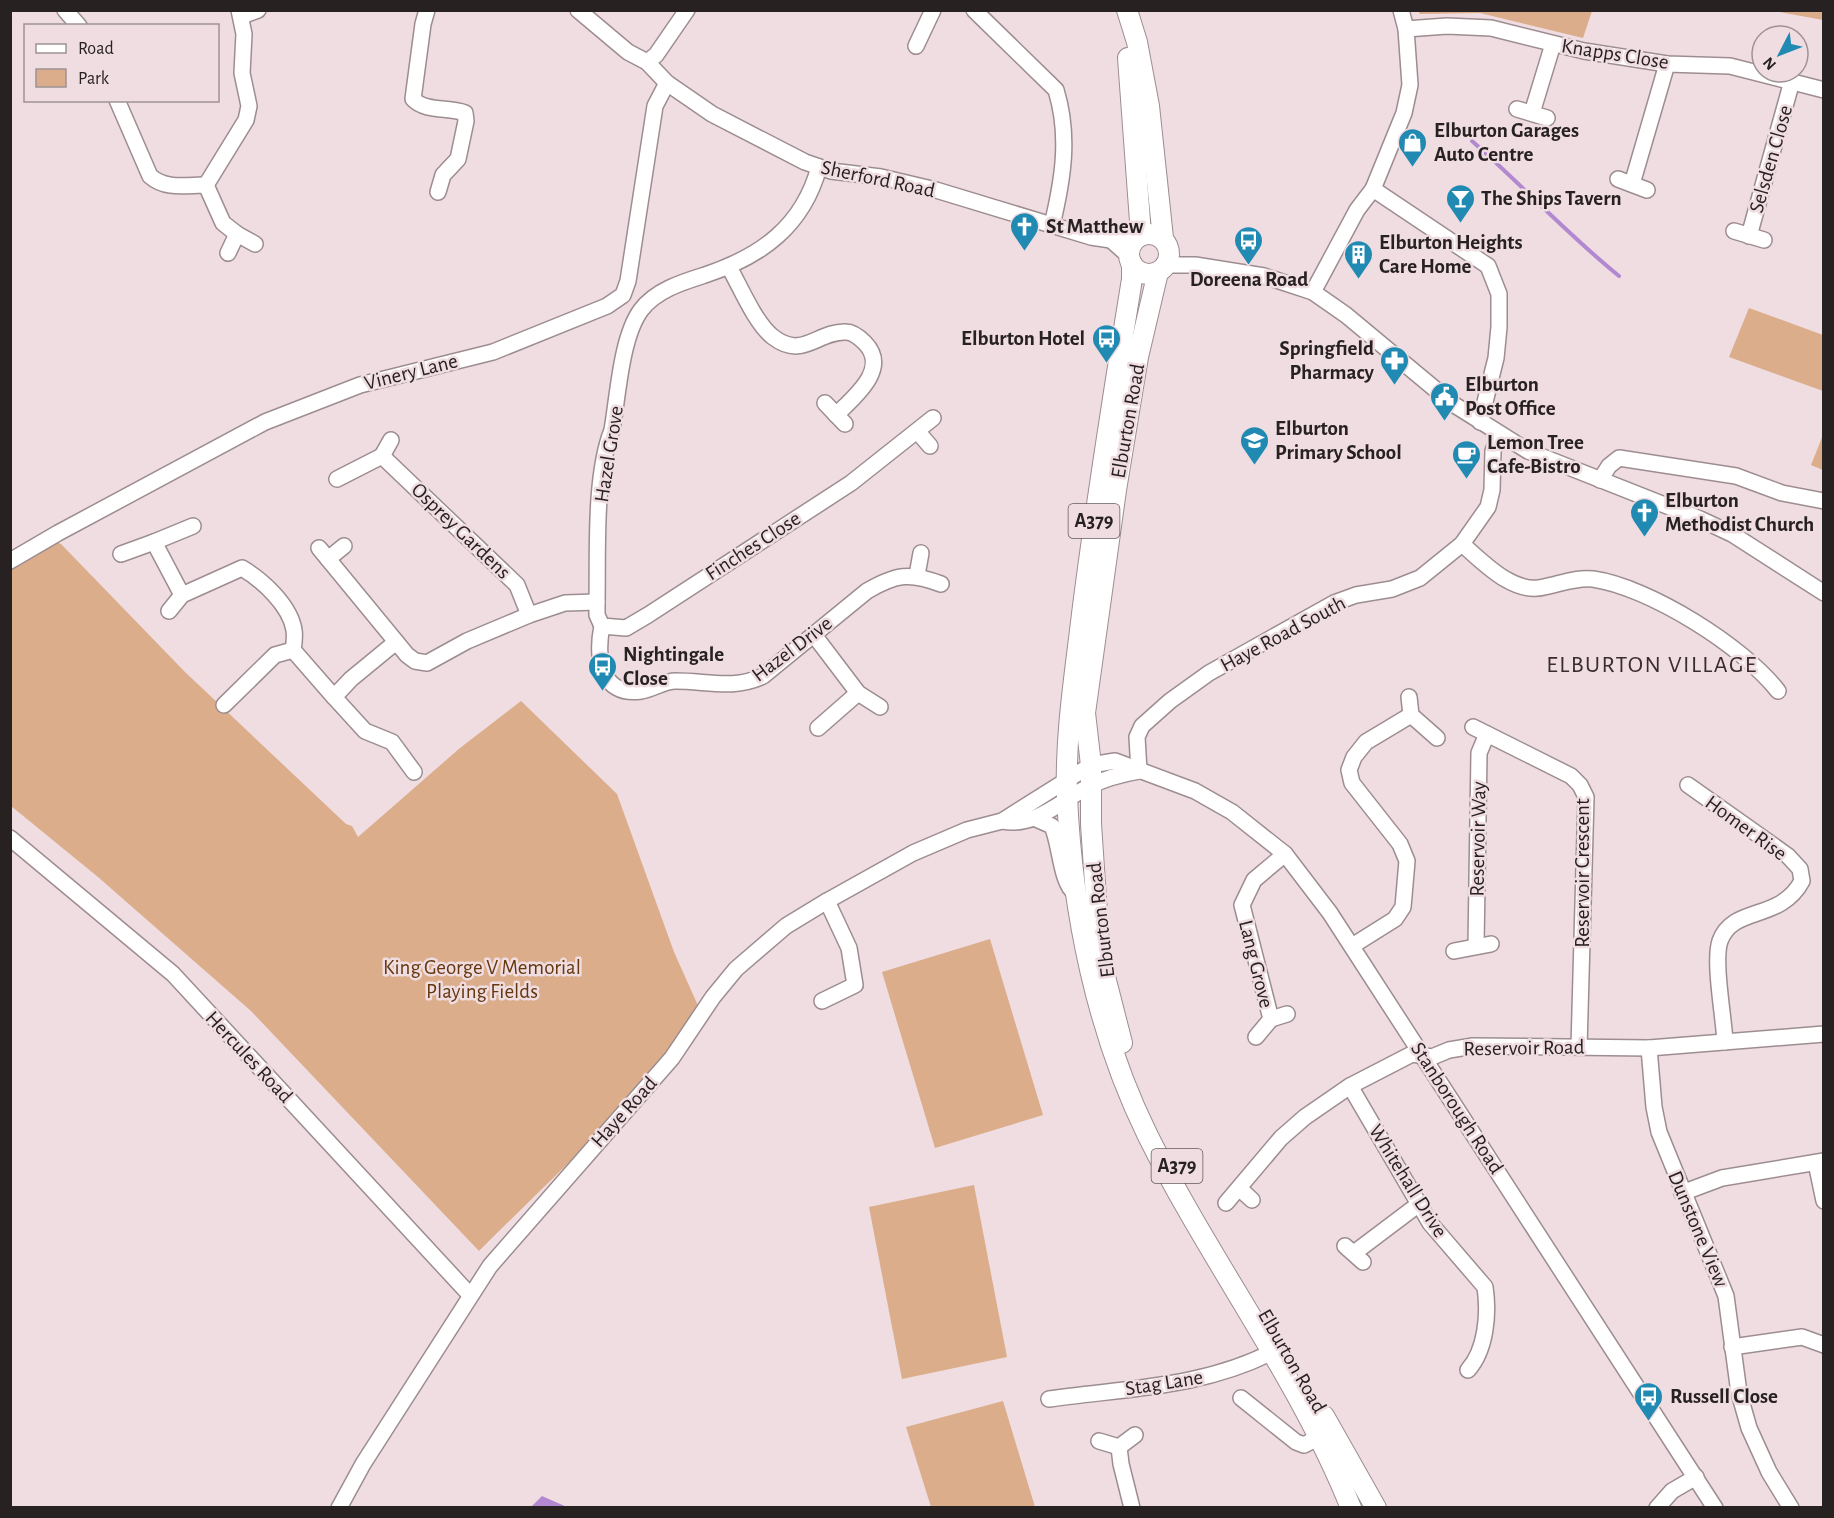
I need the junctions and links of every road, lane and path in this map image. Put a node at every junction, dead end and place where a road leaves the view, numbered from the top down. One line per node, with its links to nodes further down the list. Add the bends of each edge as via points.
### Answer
1 (65, 10): 12 (street)
2 (258, 10): 11 (street)
3 (427, 10): 29 (street, via 413,99 424,106 465,113 466,121 458,159 442,176)
4 (578, 10): 16 (street, Sherford Road)
5 (687, 10): 16 (street, via 656,55)
6 (933, 10): 15 (street)
7 (974, 10): 30 (street, via 1056,90 1065,142 1063,177)
8 (1122, 10): 34 (main road, Elburton Road / A379, via 1131,78)
9 (1127, 10): 36 (main road, Elburton Road / A379, via 1149,106)
10 (1401, 10): 13 (street)
11 (240, 13): 26 (street, via 242,73 249,106 241,128)
12 (77, 24)
13 (1406, 29): 14 (street, Knapps Close, via 1491,28); 27 (street, via 1410,85 1404,112)
14 (1553, 44): 17 (street, Knapps Close); 24 (street)
15 (915, 47)
16 (646, 62): 19 (street, Sherford Road)
17 (1667, 64): 18 (street, Knapps Close, via 1730,66); 28 (street, via 1625,182)
18 (1750, 71)
19 (667, 83): 25 (street, Sherford Road, via 712,114); 56 (street, Vinery Lane, via 654,106 623,295 607,306 493,352 360,385 265,422)
20 (1791, 84): 32 (street, Selsden Close)
21 (1803, 84): 22 (street, Knapps Close)
22 (1824, 90)
23 (118, 102): 26 (street, via 150,176 169,186)
24 (1532, 113)
25 (819, 167): 30 (street, Sherford Road, via 903,182); 37 (street, via 813,191 800,214 754,254)
26 (206, 185): 31 (street, via 223,224)
27 (1373, 189): 38 (street, via 1357,210); 41 (street, via 1488,266 1500,294 1496,358)
28 (1647, 190)
29 (438, 192)
30 (1052, 225): 34 (street, Sherford Road)
31 (237, 234): 33 (street); 35 (street)
32 (1749, 236)
33 (255, 244)
34 (1134, 248): 36 (main road, via 1156,234); 36 (main road, via 1140,272); 83 (main road, Elburton Road / A379, via 1095,509 1070,715)
35 (228, 253)
36 (1164, 258): 38 (street, via 1264,276); 78 (main road, Elburton Road / A379, via 1138,357 1120,468 1085,713)
37 (729, 267): 39 (street, via 773,337 801,346 836,332 849,332 869,347 873,367 868,381 841,419); 61 (street, Hazel Grove, via 679,283 654,297 641,310 629,336 606,444)
38 (1313, 292): 41 (street)
39 (825, 403)
40 (933, 418): 42 (street, Finches Close)
41 (1480, 422): 43 (street)
42 (918, 432): 45 (street); 64 (street, Finches Close, via 851,483 648,615 626,628)
43 (1499, 434): 48 (street, via 1528,451); 52 (street, Haye Road South, via 1491,466 1492,490 1485,510)
44 (391, 440): 46 (street)
45 (930, 446)
46 (382, 456): 47 (street); 63 (street, Osprey Gardens, via 517,585)
47 (338, 479)
48 (1600, 480): 49 (street, via 1619,458 1736,476 1782,493); 59 (street, via 1732,534)
49 (1824, 501)
50 (193, 525): 51 (street)
51 (154, 542): 55 (street); 60 (street)
52 (1462, 544): 68 (street, via 1525,588 1593,579 1644,596 1744,654); 79 (street, Haye Road South, via 1420,578 1334,603 1209,673 1142,726 1137,737)
53 (344, 546): 66 (street, via 324,554)
54 (921, 553): 57 (street)
55 (121, 554)
56 (10, 561)
57 (917, 575): 58 (street, Hazel Drive); 65 (street, Hazel Drive, via 885,580)
58 (941, 584)
59 (1824, 593)
60 (182, 595): 62 (street); 67 (street, via 242,568 260,578 290,617)
61 (597, 602): 63 (street, via 565,603); 64 (street)
62 (169, 611)
63 (529, 615): 66 (street, via 427,663 415,662)
64 (602, 626): 65 (street, Hazel Drive, via 600,665 610,681 631,692 674,681 747,684 763,676)
65 (814, 634): 69 (street)
66 (396, 642): 70 (street)
67 (293, 650): 70 (street); 72 (street, via 275,655)
68 (1778, 691)
69 (858, 693): 73 (street); 75 (street)
70 (334, 697): 80 (street, via 365,731 392,742)
71 (1409, 697): 74 (street)
72 (224, 705)
73 (880, 708)
74 (1411, 715): 77 (street); 90 (street, via 1366,742 1349,770 1352,783 1400,844 1407,861 1403,907 1395,919)
75 (818, 728)
76 (1480, 730): 91 (street, Reservoir Way, via 1484,945); 98 (street, Reservoir Crescent, via 1571,776 1586,797)
77 (1437, 738)
78 (1090, 765): 79 (street, Stanborough Road, via 1115,761); 82 (main road, Elburton Road / A379); 83 (street, Stanborough Road)
79 (1139, 771): 82 (street); 87 (street, Stanborough Road, via 1196,791 1232,812)
80 (414, 772)
81 (1688, 785): 97 (street, Homer Rise, via 1788,856 1800,869 1802,881 1786,902 1741,918 1727,928 1720,942)
82 (1090, 786): 83 (street); 125 (main road, Elburton Road / A379, via 1100,957 1126,1058 1157,1129 1204,1214)
83 (1067, 788): 84 (street, Haye Road); 85 (street, Haye Road); 88 (main road, Elburton Road / A379)
84 (1036, 819): 85 (street, Haye Road); 88 (street, via 1052,826 1069,889)
85 (1002, 821): 89 (street, Haye Road, via 967,830 913,853)
86 (10, 838): 110 (street, Hercules Road, via 173,974)
87 (1285, 854): 90 (street, Stanborough Road); 94 (street, Lang Grove, via 1254,880 1242,905)
88 (1079, 895): 113 (main road, Elburton Road / A379, via 1099,1009 1116,1062 1148,1136)
89 (827, 902): 92 (street, via 849,948 855,985); 110 (street, Haye Road, via 786,926 736,969 672,1058 490,1266)
90 (1352, 946): 100 (street, Stanborough Road)
91 (1454, 951)
92 (822, 1001)
93 (1287, 1014): 94 (street, Lang Grove)
94 (1271, 1019): 96 (street, Lang Grove)
95 (1824, 1034): 97 (street, Reservoir Road)
96 (1256, 1037)
97 (1725, 1042): 99 (street, Reservoir Road)
98 (1579, 1047): 99 (street, Reservoir Road); 100 (street, Reservoir Road, via 1473,1046 1432,1057)
99 (1649, 1048): 104 (street, Dunstone View, via 1659,1132)
100 (1421, 1054): 101 (street, Reservoir Road, via 1413,1054); 121 (street, Stanborough Road)
101 (1350, 1086): 103 (street, Reservoir Road, via 1281,1138); 108 (street, Whitehall Drive)
102 (1820, 1162): 104 (street, via 1722,1178); 106 (street)
103 (1239, 1188): 105 (street); 107 (street, Reservoir Road)
104 (1682, 1193): 112 (street, Dunstone View, via 1726,1296)
105 (1252, 1200)
106 (1824, 1201)
107 (1226, 1203)
108 (1419, 1204): 109 (street); 114 (street, Whitehall Drive, via 1485,1287 1486,1312 1478,1359)
109 (1354, 1254)
110 (470, 1295): 122 (street, Haye Road)
111 (1824, 1345): 112 (street, via 1802,1337)
112 (1732, 1347): 128 (street, Dunstone View, via 1749,1428)
113 (1274, 1351): 116 (street, Stag Lane, via 1231,1371 1180,1384); 118 (main road, Elburton Road / A379)
114 (1468, 1370)
115 (1241, 1398): 118 (street, Elburton Road, via 1296,1442 1304,1445)
116 (1049, 1399)
117 (1135, 1435): 120 (street)
118 (1321, 1437): 124 (main road, Elburton Road / A379)
119 (1099, 1441): 120 (street)
120 (1119, 1447): 123 (street)
121 (1696, 1477): 126 (street, via 1672,1491); 127 (street, Stanborough Road)
122 (339, 1508)
123 (1132, 1508)
124 (1352, 1508)
125 (1376, 1508)
126 (1657, 1508)
127 (1715, 1508)
128 (1791, 1508)

